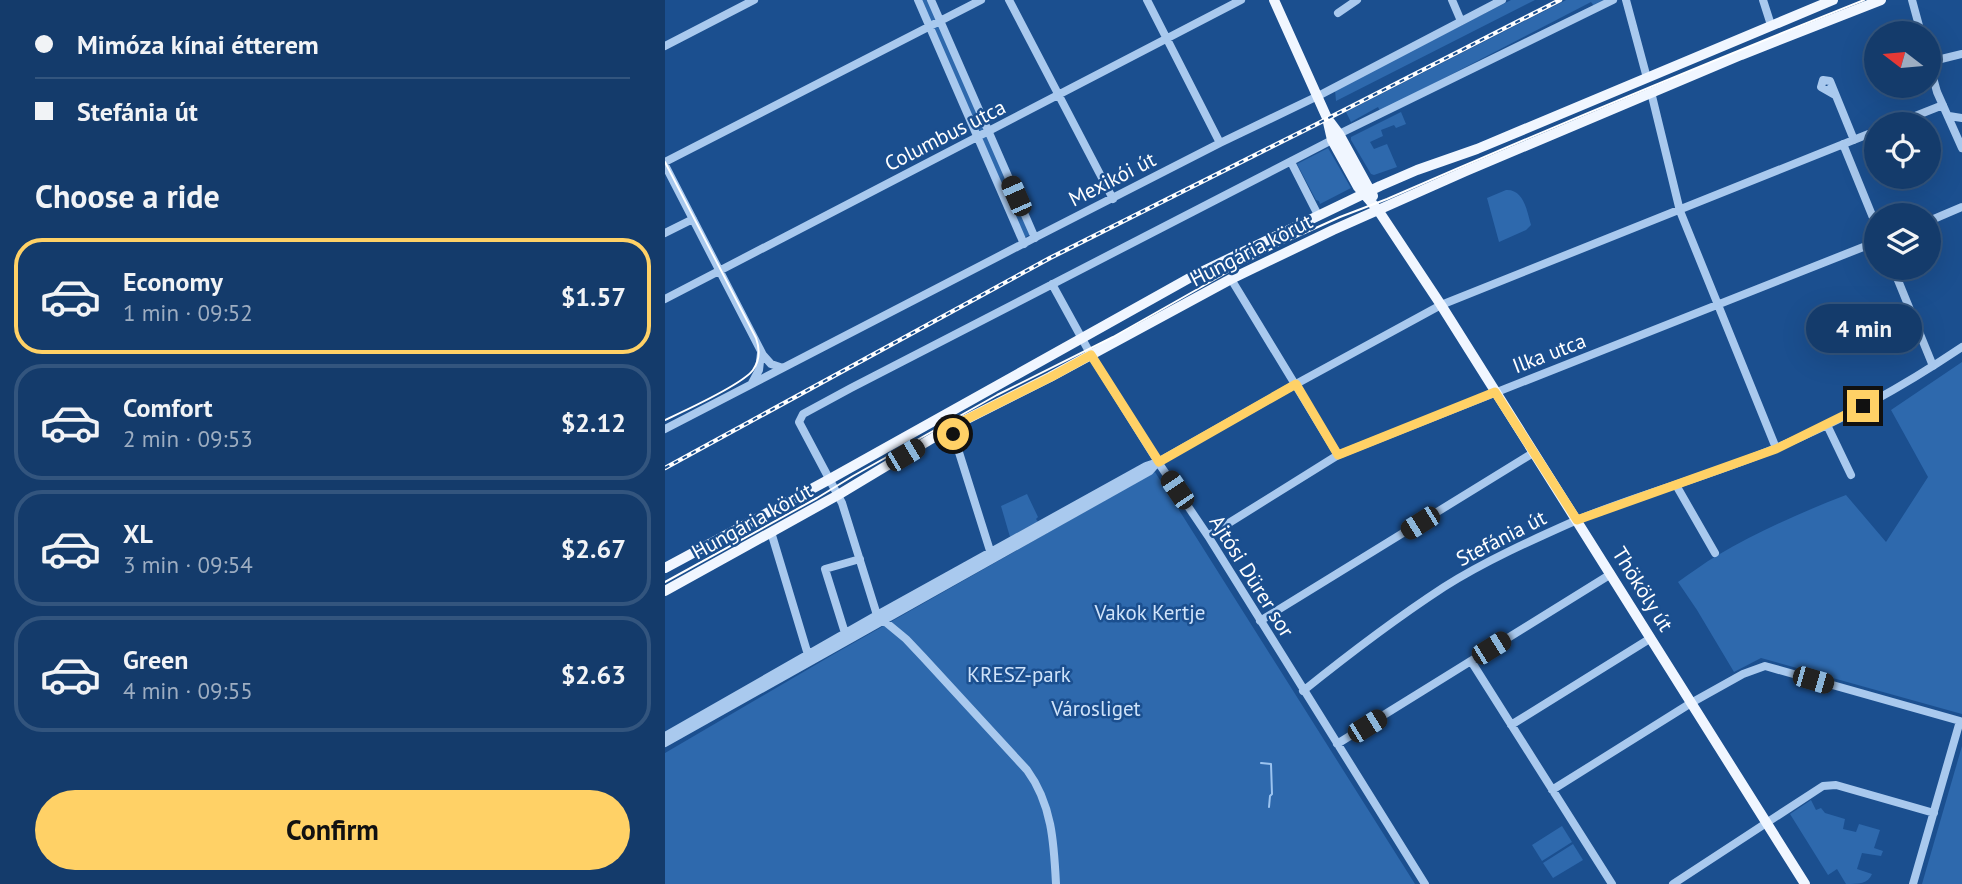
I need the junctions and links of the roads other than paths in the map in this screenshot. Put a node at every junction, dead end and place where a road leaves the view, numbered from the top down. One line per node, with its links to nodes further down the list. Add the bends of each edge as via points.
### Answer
1 (754, 0): 25 (street)
2 (918, 0): 23 (street)
3 (931, 0): 19 (street)
4 (981, 0): 19 (street)
5 (1009, 0): 30 (street)
6 (1147, 0): 24 (street)
7 (1241, 0): 24 (street, Columbus utca)
8 (1274, 0): 32 (main road, Thököly út)
9 (1357, 0): 18 (street)
10 (1452, 0): 20 (street)
11 (1502, 0): 20 (street, Mexikói út)
12 (1613, 0): 41 (street)
13 (1626, 0): 28 (street)
14 (1763, 0): 22 (street)
15 (1833, 0): 22 (main road, Hungária körút)
16 (1881, 0): 29 (main road, Hungária körút)
17 (1912, 0): 21 (street)
18 (1338, 13)
19 (940, 21): 23 (street); 38 (street)
20 (1461, 21): 32 (street, Mexikói út)
21 (1917, 21)
22 (1771, 25): 28 (main road, Hungária körút)
23 (930, 26): 40 (street); 47 (street)
24 (1167, 39): 30 (street, Columbus utca); 43 (street)
25 (665, 46)
26 (1962, 54): 27 (street)
27 (1941, 59)
28 (1647, 78): 48 (main road, Hungária körút, via 1417,170)
29 (1651, 92): 52 (main road, Hungária körút); 53 (street)
30 (1059, 95): 38 (street, Columbus utca); 49 (street)
31 (1835, 95): 42 (street)
32 (1317, 96): 41 (main road, Thököly út); 43 (street, Mexikói út)
33 (1940, 98): 34 (street)
34 (1943, 105): 35 (street); 36 (street)
35 (1925, 112)
36 (1949, 116): 37 (street); 45 (street)
37 (1962, 118)
38 (988, 132): 40 (street, Columbus utca); 59 (street)
39 (1864, 136): 42 (street)
40 (978, 137): 60 (street); 62 (street, Columbus utca)
41 (1336, 137): 46 (street); 48 (main road, Thököly út)
42 (1854, 140): 44 (street)
43 (1220, 143): 49 (street, Mexikói út)
44 (1843, 144): 50 (street); 53 (street)
45 (1962, 148)
46 (1291, 162): 54 (street); 65 (street)
47 (665, 164): 56 (street)
48 (1368, 195): 52 (main road, Thököly út); 54 (main road, Hungária körút); 57 (main road, via 1366,208)
49 (1113, 199): 59 (street, Mexikói út)
50 (1867, 203)
51 (1962, 207): 55 (street)
52 (1378, 210): 57 (main road, Hungária körút); 67 (main road, Thököly út)
53 (1680, 211): 67 (street); 68 (street)
54 (1318, 215): 69 (main road, Hungária körút)
55 (1941, 216)
56 (693, 219): 58 (street); 62 (street)
57 (1333, 230): 63 (main road, Hungária körút)
58 (665, 233)
59 (1035, 238): 60 (street, Mexikói út)
60 (1024, 244): 74 (street, Mexikói út)
61 (1864, 247): 68 (street, Ilka utca)
62 (721, 271): 66 (street, Columbus utca); 71 (street)
63 (1231, 279): 72 (main road, Hungária körút); 75 (street)
64 (1898, 280): 73 (street)
65 (1052, 284): 69 (street, Ajtósi Dürer sor); 86 (street, via 803,414 799,422)
66 (665, 299)
67 (1441, 305): 75 (street); 77 (main road, Thököly út)
68 (1717, 305): 77 (street, Ilka utca); 81 (street)
69 (1081, 338): 72 (street, Ajtósi Dürer sor); 86 (main road, Hungária körút)
70 (1962, 346): 73 (street, Stefánia út)
71 (761, 350): 74 (street, via 771,364); 76 (street, via 759,370)
72 (1091, 355): 79 (main road, Hungária körút); 84 (street, Ajtósi Dürer sor)
73 (1932, 362): 78 (street, Stefánia út, via 1881,397)
74 (783, 368): 76 (street, Mexikói út)
75 (1296, 384): 83 (street); 84 (street)
76 (751, 385): 80 (street, Mexikói út)
77 (1495, 392): 82 (main road, Thököly út); 83 (street, Ilka utca)
78 (1827, 425): 81 (street, Stefánia út); 85 (street)
79 (951, 427): 88 (main road, Hungária körút); 93 (street)
80 (665, 429)
81 (1776, 449): 87 (street, Stefánia út)
82 (1534, 453): 89 (main road, Thököly út); 99 (street)
83 (1338, 455): 91 (street, Ilka utca)
84 (1159, 462): 91 (street, Ajtósi Dürer sor); 93 (street)
85 (1851, 475)
86 (829, 479): 88 (street); 95 (main road, Hungária körút)
87 (1676, 485): 89 (street, Stefánia út); 92 (street)
88 (838, 495): 90 (main road, Hungária körút); 94 (street)
89 (1577, 520): 96 (main road, Thököly út); 104 (street, Stefánia út, via 1446,586 1373,635)
90 (771, 532): 97 (main road, Hungária körút); 102 (street)
91 (1208, 536): 99 (street, Ajtósi Dürer sor)
92 (1715, 553)
93 (991, 556): 98 (street)
94 (860, 559): 98 (street); 100 (street, via 825,569)
95 (665, 568)
96 (1611, 574): 101 (main road, Thököly út); 103 (street)
97 (665, 591)
98 (880, 618): 100 (street); 102 (street); 113 (street, via 906,639 1032,777 1052,827)
99 (1260, 621): 104 (street, Ajtósi Dürer sor)
100 (845, 633): 102 (street)
101 (1651, 638): 105 (main road, Thököly út); 106 (street)
102 (809, 658): 107 (street); 108 (street)
103 (1471, 661): 106 (street); 109 (street)
104 (1303, 691): 109 (street, Ajtósi Dürer sor)
105 (1691, 703): 110 (street); 111 (street, via 1765,666 1960,721); 112 (main road, Thököly út)
106 (1511, 725): 110 (street)
107 (665, 736)
108 (665, 743)
109 (1337, 744): 114 (street, Ajtósi Dürer sor)
110 (1552, 790): 115 (street)
111 (1934, 813): 112 (street, via 1830,785); 118 (street)
112 (1766, 822): 116 (street); 117 (main road, Thököly út)
113 (1056, 884)
114 (1425, 884)
115 (1612, 884)
116 (1673, 884)
117 (1805, 884)
118 (1913, 884)

